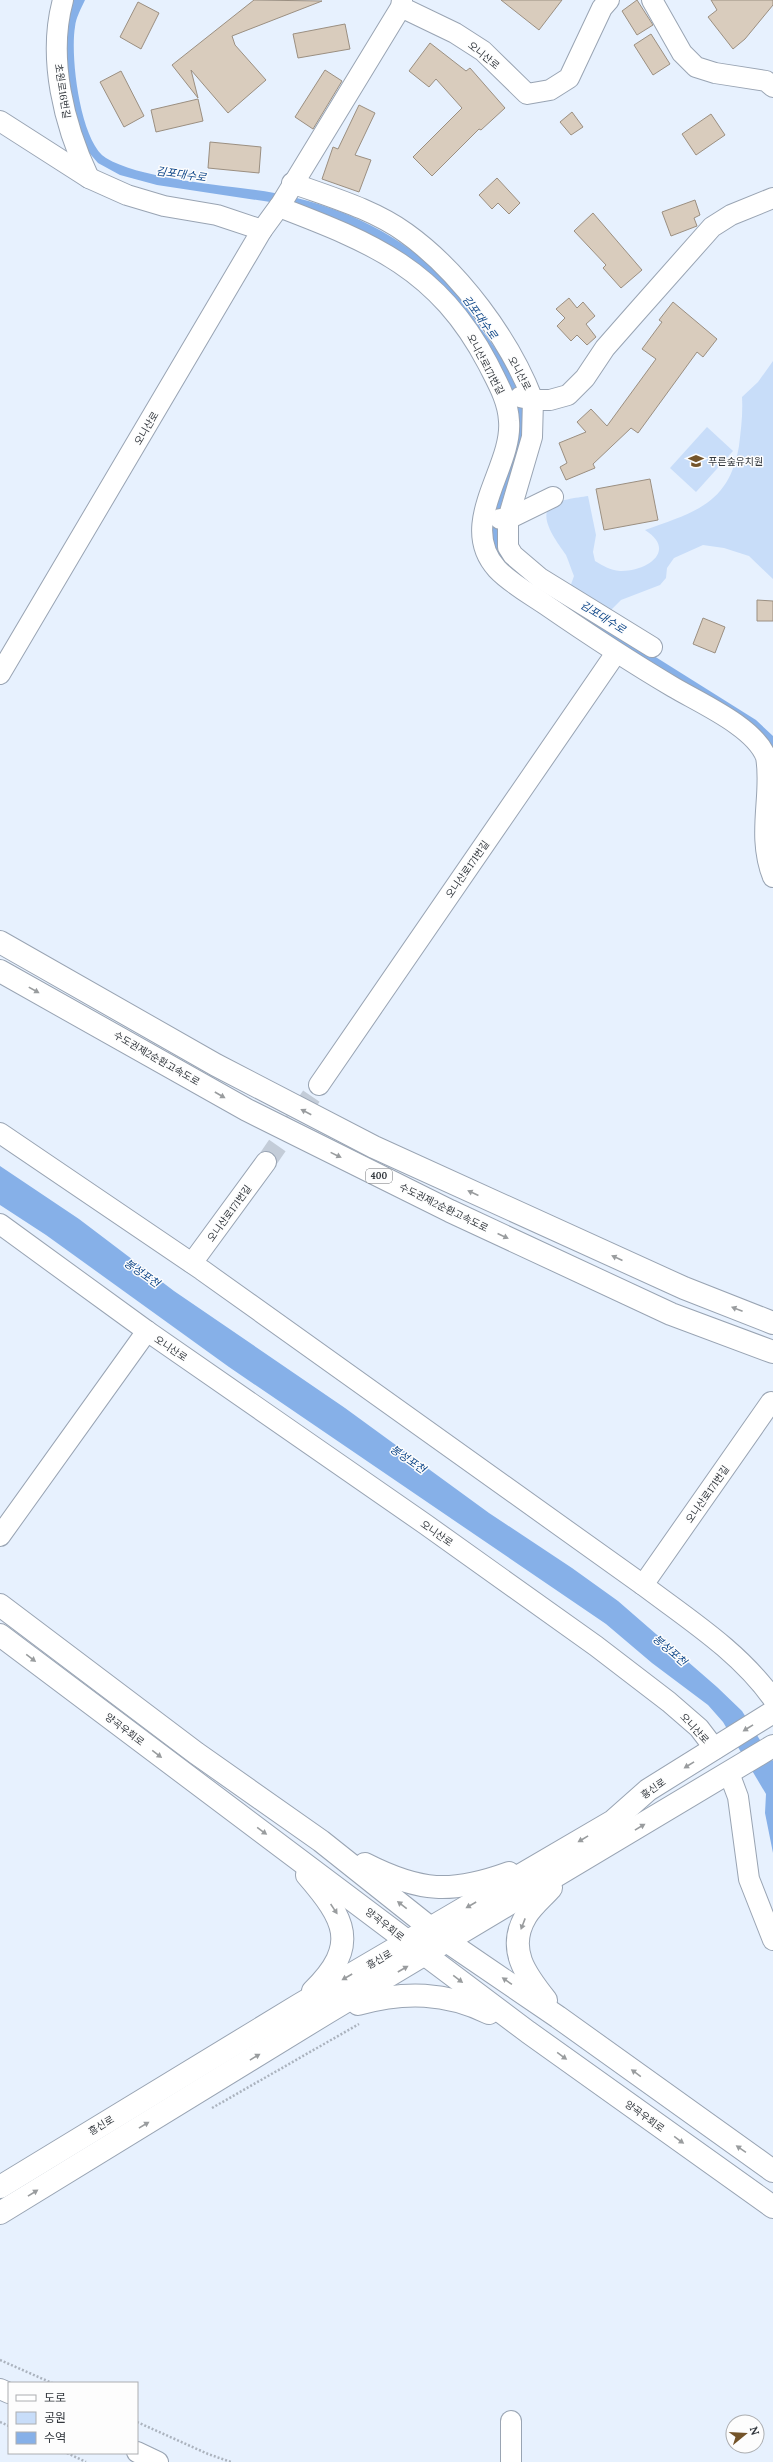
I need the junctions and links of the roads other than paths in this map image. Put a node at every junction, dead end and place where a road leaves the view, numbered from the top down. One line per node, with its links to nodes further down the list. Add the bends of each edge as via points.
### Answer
1 (63, 0): 7 (street, 초원로16번길, via 57,22 57,56 66,118 74,148)
2 (609, 0): 4 (street, 오니산로, via 602,8 569,78 550,90 527,94 483,51)
3 (652, 0): 5 (street, via 682,53 696,67 714,73 766,81)
4 (401, 4): 8 (street, 오니산로)
5 (773, 87)
6 (0, 121): 7 (street)
7 (89, 178): 11 (street, via 127,195 164,206 217,215)
8 (291, 184): 10 (street, 오니산로); 13 (street, 오니산로, via 375,215 405,232 434,256 452,274 493,327 519,368)
9 (773, 198): 13 (street, 오니산로, via 731,214 712,227 605,348 584,378 568,395 550,400)
10 (280, 206): 11 (street, 오니산로); 12 (street, 오니산로171번길, via 377,248 406,266 436,292 463,323)
11 (262, 230): 19 (street, 오니산로)
12 (505, 394): 13 (street); 16 (street, 오니산로171번길, via 510,422 507,442 486,504)
13 (530, 399): 15 (street, via 530,448)
14 (553, 497): 15 (street)
15 (507, 519): 16 (street); 17 (street, via 508,547 524,566)
16 (484, 520): 18 (street, 오니산로171번길, via 482,537 488,555 497,569)
17 (652, 647)
18 (616, 654): 20 (street, 오니산로171번길, via 737,725 760,746 766,756 770,772 765,851); 23 (street, 오니산로171번길)
19 (0, 674)
20 (773, 877)
21 (0, 942): 28 (main road, 400, one-way to 21, via 684,1288 374,1147 216,1065)
22 (0, 971): 30 (main road, 수도권제2순환고속도로 / 400, one-way to 30, via 246,1110 443,1208 671,1314)
23 (319, 1085)
24 (0, 1133): 27 (street)
25 (266, 1162): 27 (street, 오니산로171번길)
26 (0, 1224): 29 (street, 오니산로)
27 (192, 1263): 33 (street)
28 (773, 1323)
29 (147, 1331): 32 (street, 오니산로); 38 (street, 오니산로, via 596,1646 669,1702)
30 (773, 1352)
31 (771, 1402): 33 (street, 오니산로171번길)
32 (0, 1536)
33 (643, 1585): 36 (street, via 722,1646 760,1680)
34 (0, 1605): 41 (main road, via 196,1753)
35 (0, 1635): 42 (main road, 양곡우회로, one-way to 42)
36 (773, 1699)
37 (773, 1712): 38 (main road, 흥신로, one-way to 38)
38 (718, 1746): 43 (main road, 흥신로, one-way to 43, via 648,1790)
39 (773, 1746): 40 (main road, 흥신로)
40 (734, 1770): 43 (main road, 흥신로, one-way to 40); 45 (street, via 749,1879)
41 (321, 1841): 43 (main road, via 388,1876 424,1887 454,1888); 44 (main road, one-way to 41)
42 (283, 1846): 46 (main road, 양곡우회로); 49 (main road, one-way to 49, via 339,1916 343,1936 339,1957 324,1980)
43 (562, 1863): 44 (main road, 흥신로, one-way to 44); 47 (main road, 흥신로); 51 (main road, one-way to 51, via 526,1916 520,1931 518,1956 524,1972)
44 (432, 1928): 46 (main road, 흥신로); 47 (main road)
45 (773, 1940)
46 (408, 1942): 48 (main road, 양곡우회로); 49 (main road, 흥신로, one-way to 49)
47 (448, 1942): 48 (main road, 흥신로); 51 (main road, one-way to 47)
48 (426, 1955): 50 (main road, 흥신로, one-way to 48); 52 (main road, 양곡우회로, one-way to 52)
49 (299, 2004): 54 (main road, 흥신로)
50 (328, 2012): 52 (main road, via 385,1996 422,1994 470,2003); 56 (main road, 흥신로, one-way to 50)
51 (558, 2016): 53 (main road, one-way to 51)
52 (528, 2032): 55 (main road, 양곡우회로, one-way to 55)
53 (773, 2171)
54 (0, 2187)
55 (773, 2207)
56 (0, 2213)
57 (511, 2421): 60 (street)
58 (138, 2452): 59 (street)
59 (158, 2462)
60 (510, 2462)

